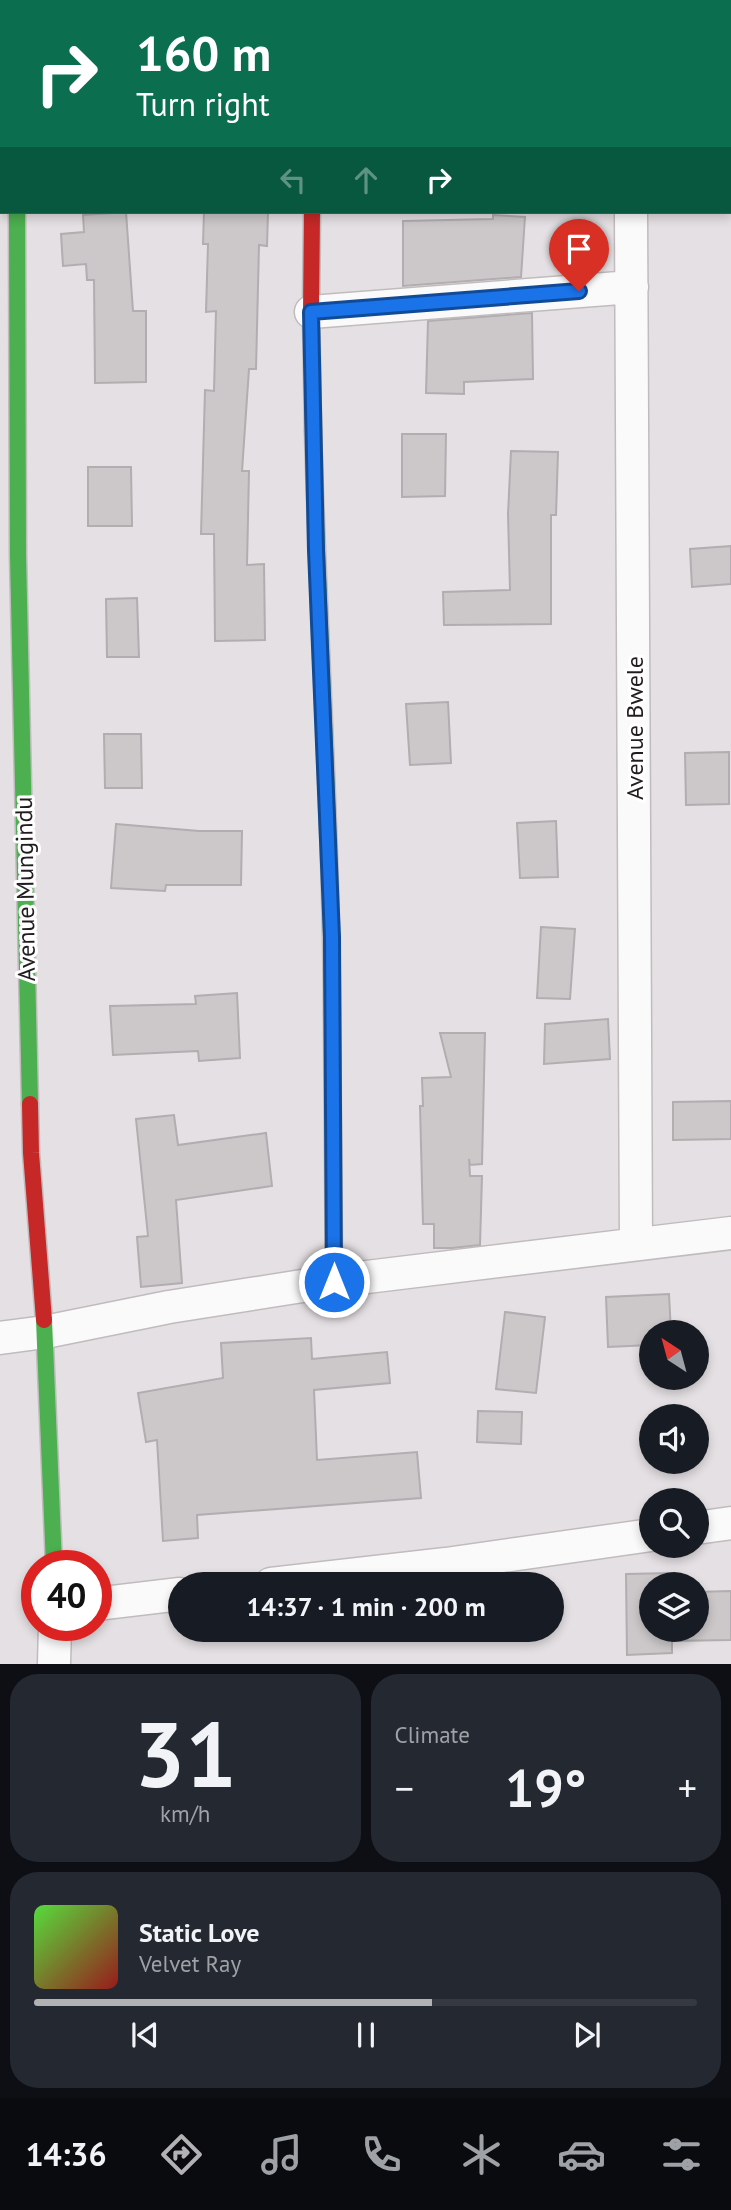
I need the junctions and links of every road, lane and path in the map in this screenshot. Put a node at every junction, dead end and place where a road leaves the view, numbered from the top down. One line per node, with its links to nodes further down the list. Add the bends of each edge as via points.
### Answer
1 (17, 214): 9 (street, Avenue Mungindu, via 18,555 31,1153)
2 (312, 214): 5 (street)
3 (631, 214): 4 (street, Avenue Bwele)
4 (632, 286): 5 (street); 7 (street, Avenue Bwele)
5 (311, 312): 8 (street, via 332,937)
6 (731, 1233): 7 (street)
7 (636, 1244): 8 (street)
8 (334, 1282): 9 (street)
9 (45, 1332): 10 (street); 14 (street, Avenue Mungindu)
10 (0, 1338)
11 (731, 1523): 12 (street)
12 (709, 1526)
13 (639, 1537): 15 (street)
14 (53, 1550)
15 (376, 1572)
16 (168, 1595): 17 (street)
17 (112, 1602)
18 (55, 1641): 19 (street)
19 (54, 1664)

